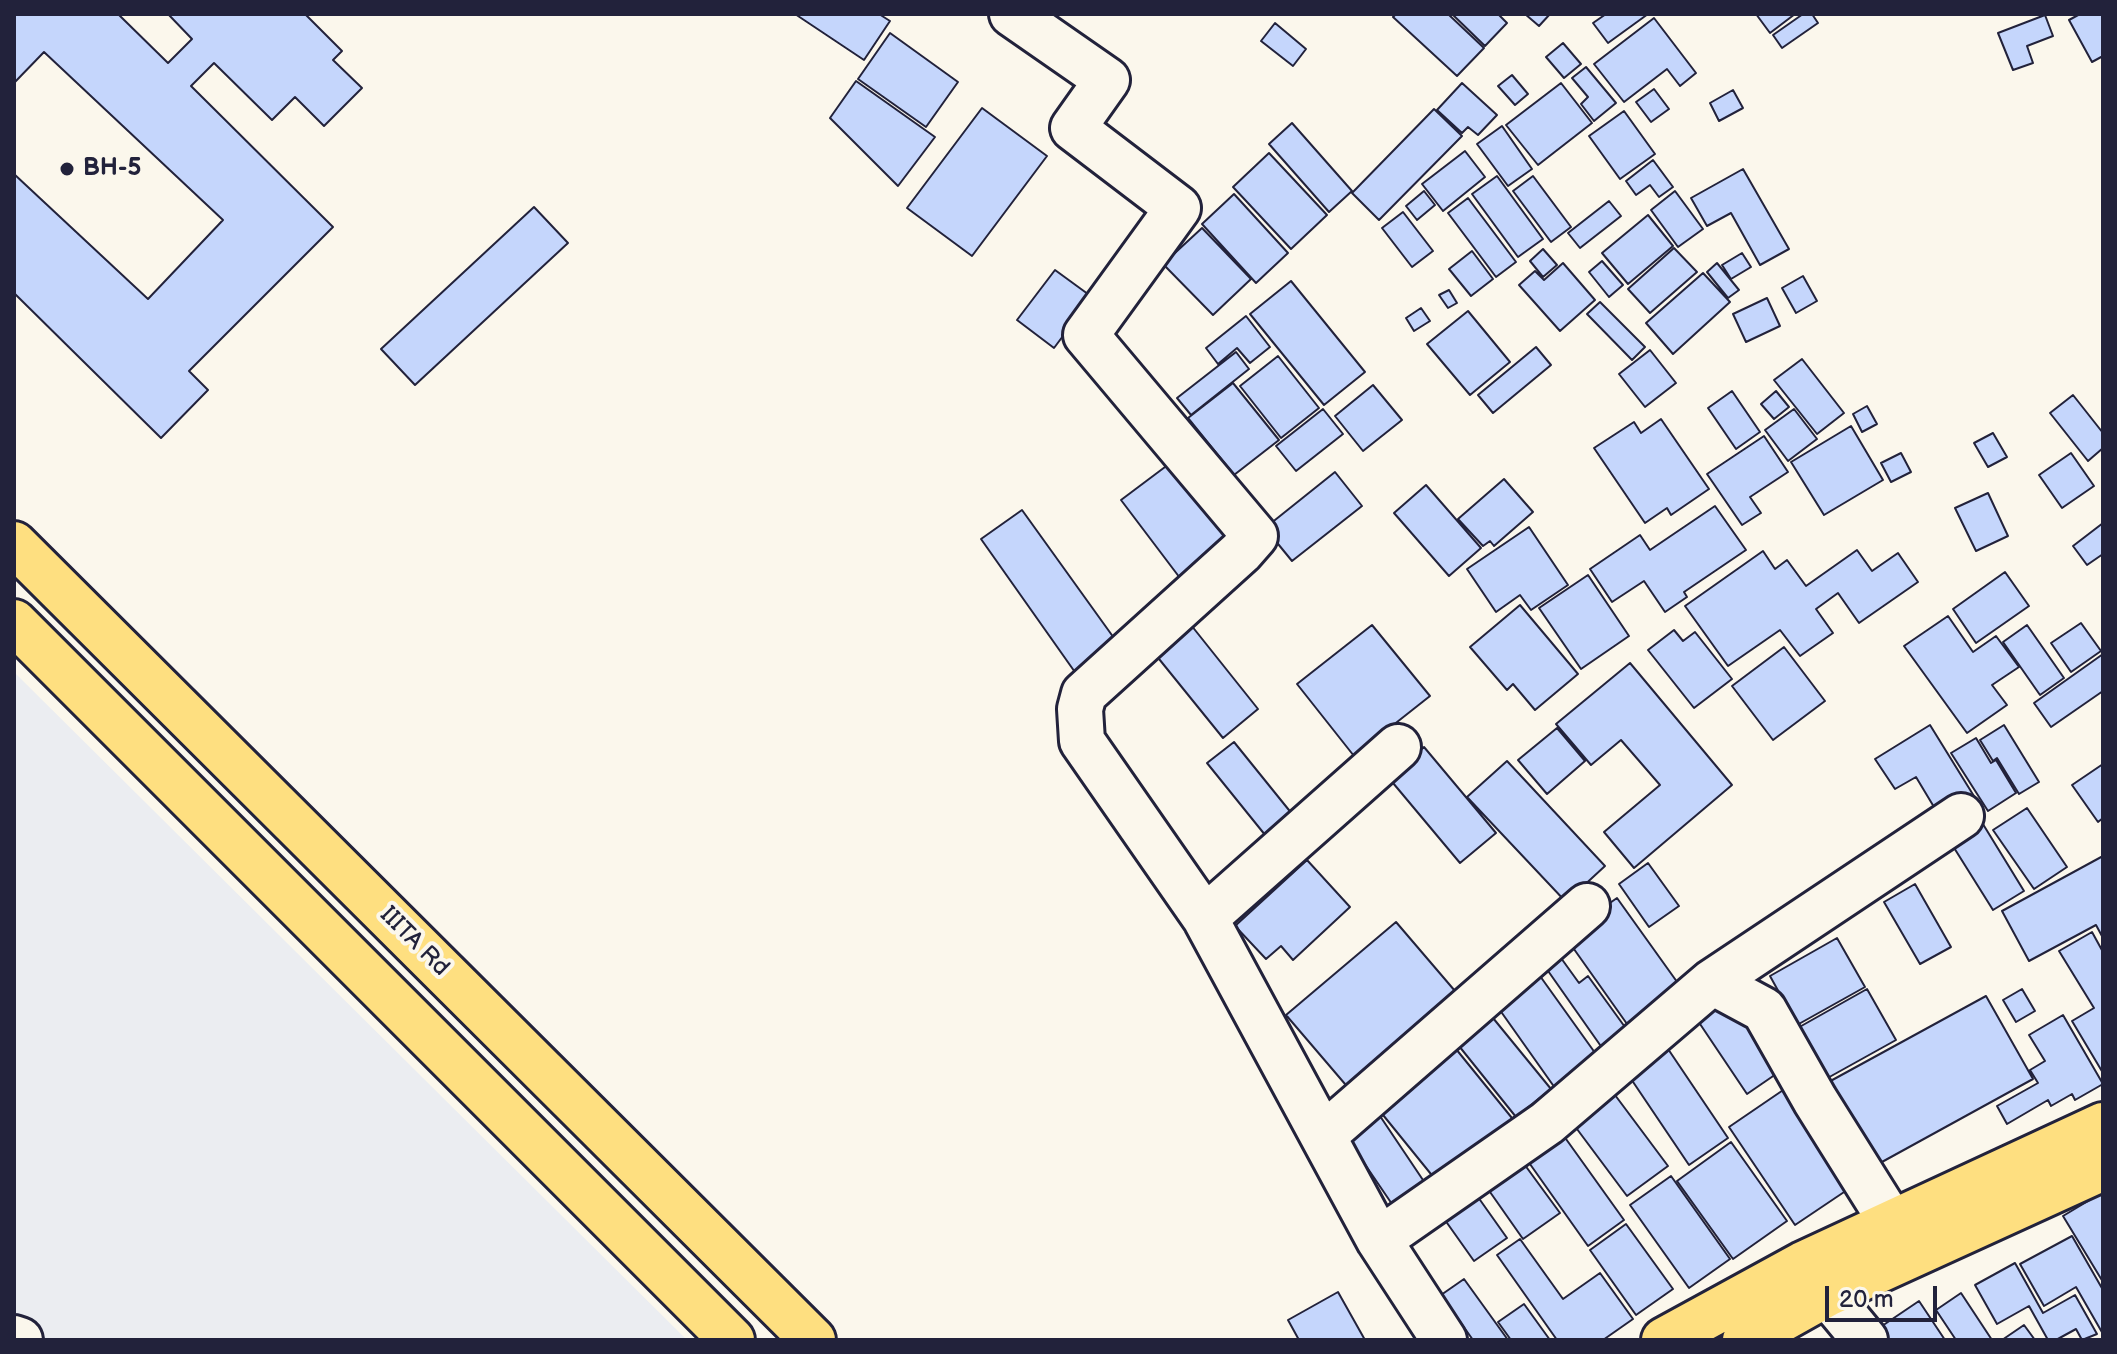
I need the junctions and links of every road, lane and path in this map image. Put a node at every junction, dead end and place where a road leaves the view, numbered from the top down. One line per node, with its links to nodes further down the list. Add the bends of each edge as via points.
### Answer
1 (1012, 14): 7 (street, via 1107,80 1073,128 1178,208 1086,335 1255,536 1084,694 1080,709 1082,741)
2 (14, 544): 18 (main road, IIITA Rd)
3 (14, 622): 17 (main road)
4 (1398, 747): 7 (street)
5 (1961, 816): 8 (street)
6 (1587, 906): 10 (street)
7 (1205, 918): 10 (street)
8 (1712, 982): 12 (street, via 1547,1123); 13 (street, via 1764,1010 1815,1100)
9 (2103, 1125): 13 (main road)
10 (1324, 1135): 12 (street)
11 (2103, 1168): 13 (main road)
12 (1379, 1240): 19 (street)
13 (1880, 1242): 14 (main road); 20 (main road, via 1803,1264)
14 (1827, 1294): 21 (main road); 22 (street)
15 (14, 1338): 16 (street)
16 (20, 1340)
17 (732, 1340)
18 (813, 1340)
19 (1444, 1340)
20 (1664, 1340)
21 (1745, 1340)
22 (1865, 1340)

